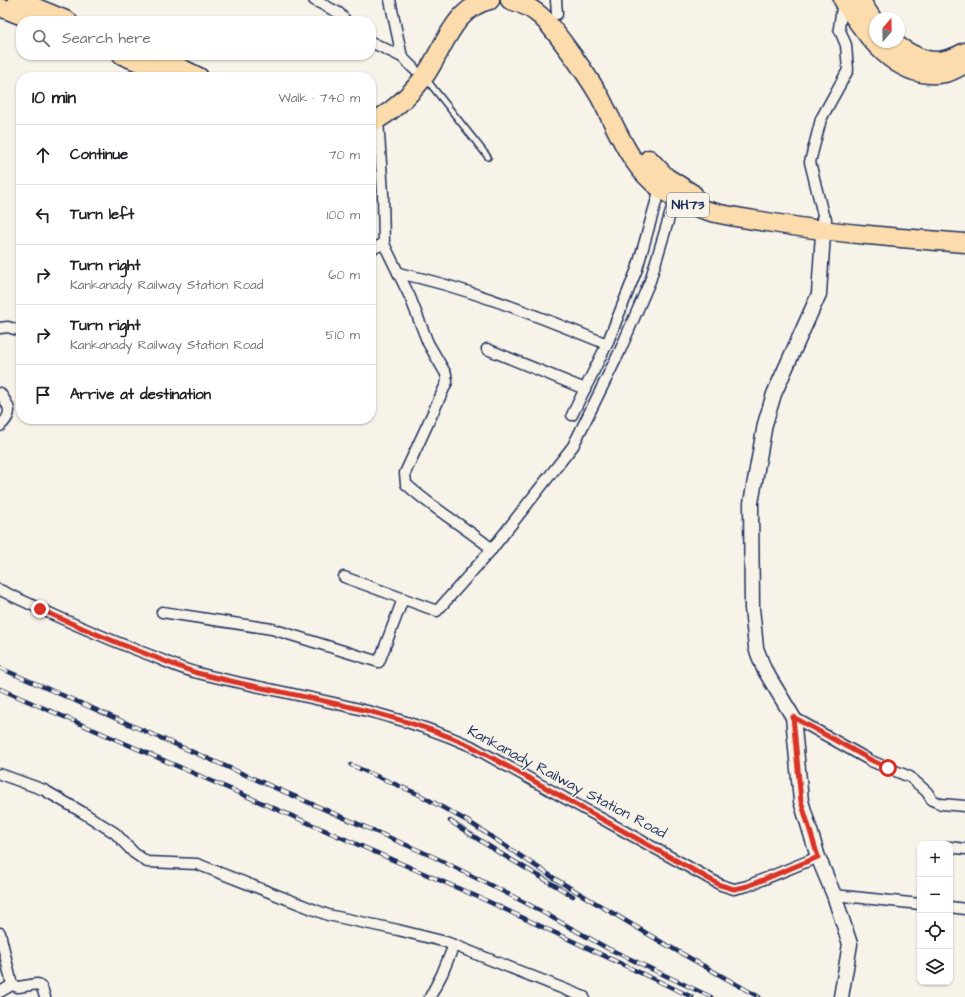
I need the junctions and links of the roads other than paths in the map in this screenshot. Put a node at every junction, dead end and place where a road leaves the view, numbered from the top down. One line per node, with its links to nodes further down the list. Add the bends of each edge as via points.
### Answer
1 (17, 0): 14 (highway)
2 (314, 0): 15 (street)
3 (390, 0): 23 (street)
4 (459, 0): 23 (highway, via 447,14)
5 (490, 0): 23 (highway, via 478,2 466,10)
6 (510, 0): 19 (highway, NH73, via 532,8 543,16)
7 (542, 0): 11 (highway, NH73)
8 (843, 0): 22 (highway, via 872,41 886,55 907,69 930,74 946,73); 30 (street, via 839,28 846,45 848,70 821,119 810,162)
9 (860, 0): 12 (highway)
10 (0, 7): 13 (highway)
11 (557, 7): 19 (highway, NH73)
12 (869, 14)
13 (22, 16)
14 (56, 16)
15 (342, 16)
16 (376, 45): 23 (street)
17 (901, 48): 18 (highway, via 912,56 930,62 946,60)
18 (965, 52)
19 (583, 58): 29 (highway, NH73, via 599,96 636,165); 30 (highway, NH73, via 610,90 647,157 678,186 720,202)
20 (134, 60): 24 (highway)
21 (163, 60): 25 (highway)
22 (965, 64)
23 (413, 68): 26 (highway); 28 (lane)
24 (163, 72)
25 (188, 72)
26 (376, 114)
27 (376, 138): 33 (street, via 384,193)
28 (488, 157)
29 (667, 193): 30 (highway, NH73, via 687,205 717,214); 38 (street); 44 (street, via 650,281 619,353 573,446)
30 (823, 225): 31 (highway, NH73); 32 (highway, NH73); 49 (street, via 819,294 774,394 765,424 751,503 752,608 756,648 764,669)
31 (965, 231)
32 (965, 243)
33 (384, 244): 34 (street); 35 (street)
34 (376, 247)
35 (398, 272): 38 (street, via 430,279 512,307); 44 (street, via 428,343 446,374 447,382 404,473 406,484 439,512 472,532)
36 (0, 328): 37 (street)
37 (16, 330)
38 (607, 344): 40 (street)
39 (487, 349): 40 (street)
40 (585, 389): 42 (street)
41 (0, 393): 43 (street, via 10,406 9,416)
42 (572, 415)
43 (0, 426)
44 (492, 549): 47 (street, via 437,611)
45 (344, 577): 47 (street)
46 (0, 590): 54 (street, Kankanady Railway Station Road, via 113,641 196,672 342,703 446,734 720,885 734,889 748,886)
47 (403, 599): 48 (street, via 379,662 272,629)
48 (162, 612)
49 (793, 717): 51 (street, via 871,760 910,777 932,800 941,804); 54 (street, via 801,801)
50 (0, 774): 60 (street, via 44,790 82,812 115,833 134,853 147,862 197,864 328,915)
51 (965, 806)
52 (953, 847): 53 (street)
53 (965, 849)
54 (818, 857): 55 (street)
55 (834, 895): 56 (street); 66 (street, via 850,944)
56 (917, 904)
57 (953, 907): 58 (street)
58 (965, 909)
59 (0, 932): 61 (street)
60 (454, 945): 64 (street); 65 (street)
61 (12, 985): 62 (street); 63 (street, via 18,987 37,984 42,988)
62 (0, 992)
63 (45, 997)
64 (430, 997)
65 (584, 997)
66 (840, 997)

